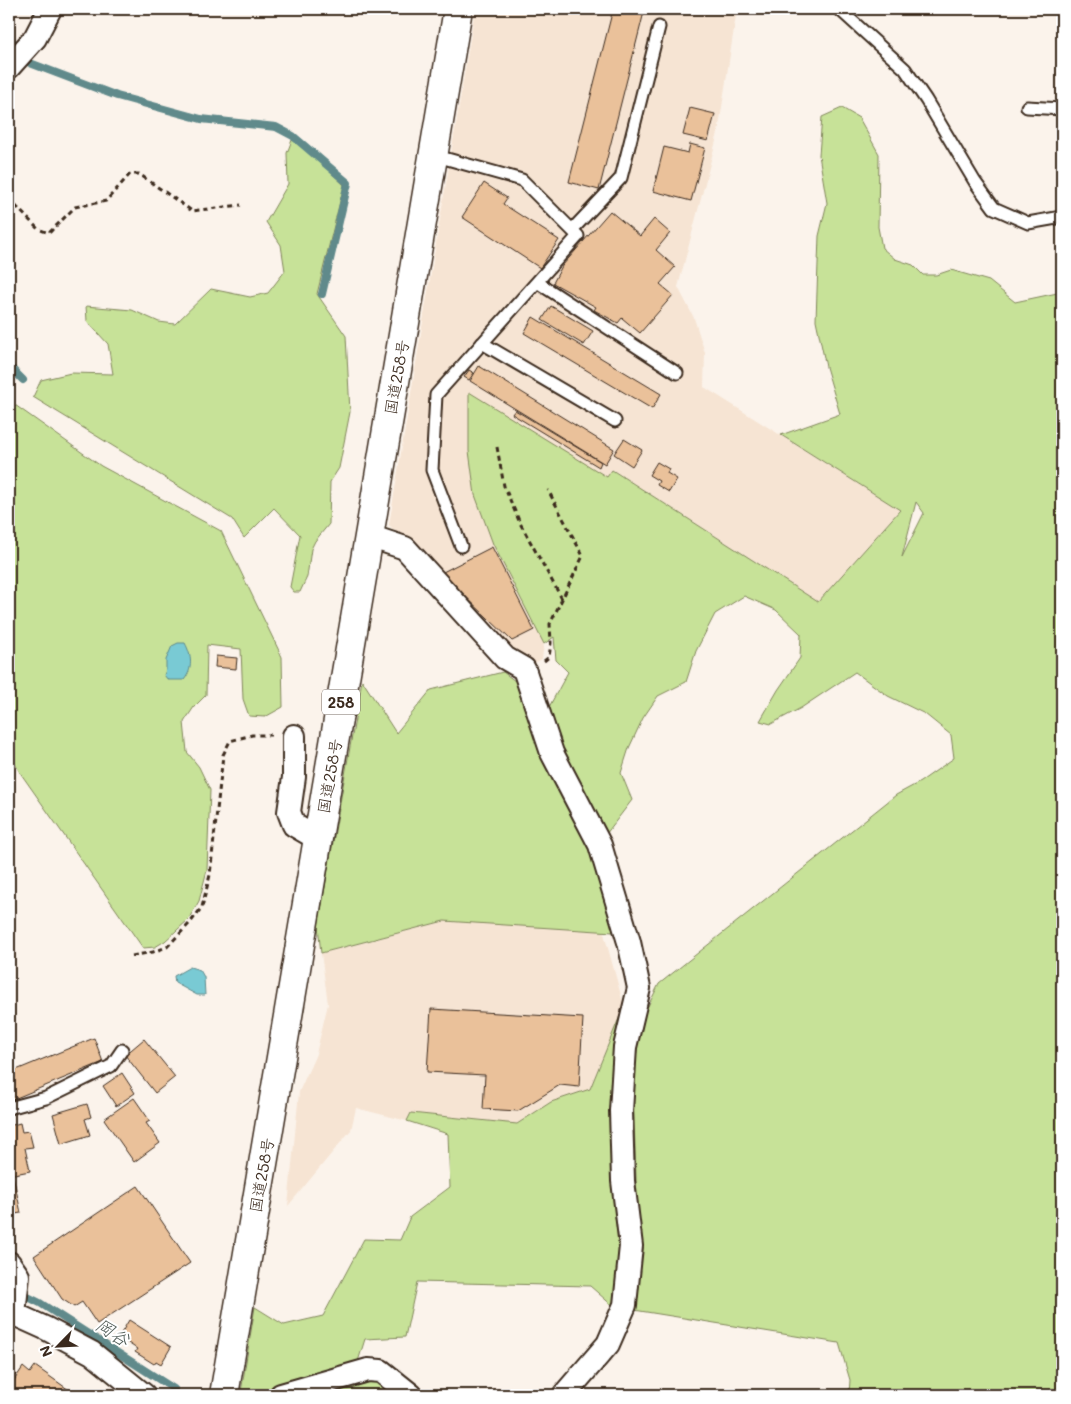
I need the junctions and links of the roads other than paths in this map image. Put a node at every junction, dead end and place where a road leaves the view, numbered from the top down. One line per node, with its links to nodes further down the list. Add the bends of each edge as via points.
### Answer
1 (50, 9): 5 (street, via 35,38)
2 (458, 9): 8 (highway, 国道258号 / 258)
3 (839, 9): 9 (lane, via 905,69 994,208 1028,222)
4 (659, 27): 10 (lane, via 620,178)
5 (9, 67)
6 (1027, 108): 7 (lane)
7 (1062, 109)
8 (434, 155): 10 (lane, via 522,180); 15 (highway, 国道258号 / 258)
9 (1062, 217)
10 (572, 230): 11 (lane, via 578,236)
11 (536, 282): 12 (lane); 13 (lane)
12 (482, 343): 14 (lane); 16 (lane, via 436,395 432,470)
13 (677, 373)
14 (615, 421)
15 (369, 536): 18 (highway, 国道258号 / 258); 27 (street, via 405,548 506,658 524,669 552,753 600,845 629,942 639,988 625,1047 621,1112 623,1181 631,1246 625,1305 608,1344)
16 (461, 546)
17 (294, 736): 18 (street, via 294,777 289,812 294,825)
18 (318, 839): 24 (highway, 国道258号 / 258)
19 (122, 1050): 20 (lane, via 111,1066 46,1098)
20 (9, 1108)
21 (13, 1269): 22 (street)
22 (13, 1310): 23 (street, via 92,1354)
23 (144, 1395)
24 (226, 1395)
25 (281, 1395): 26 (street, via 368,1370 381,1371)
26 (412, 1395)
27 (564, 1395)

